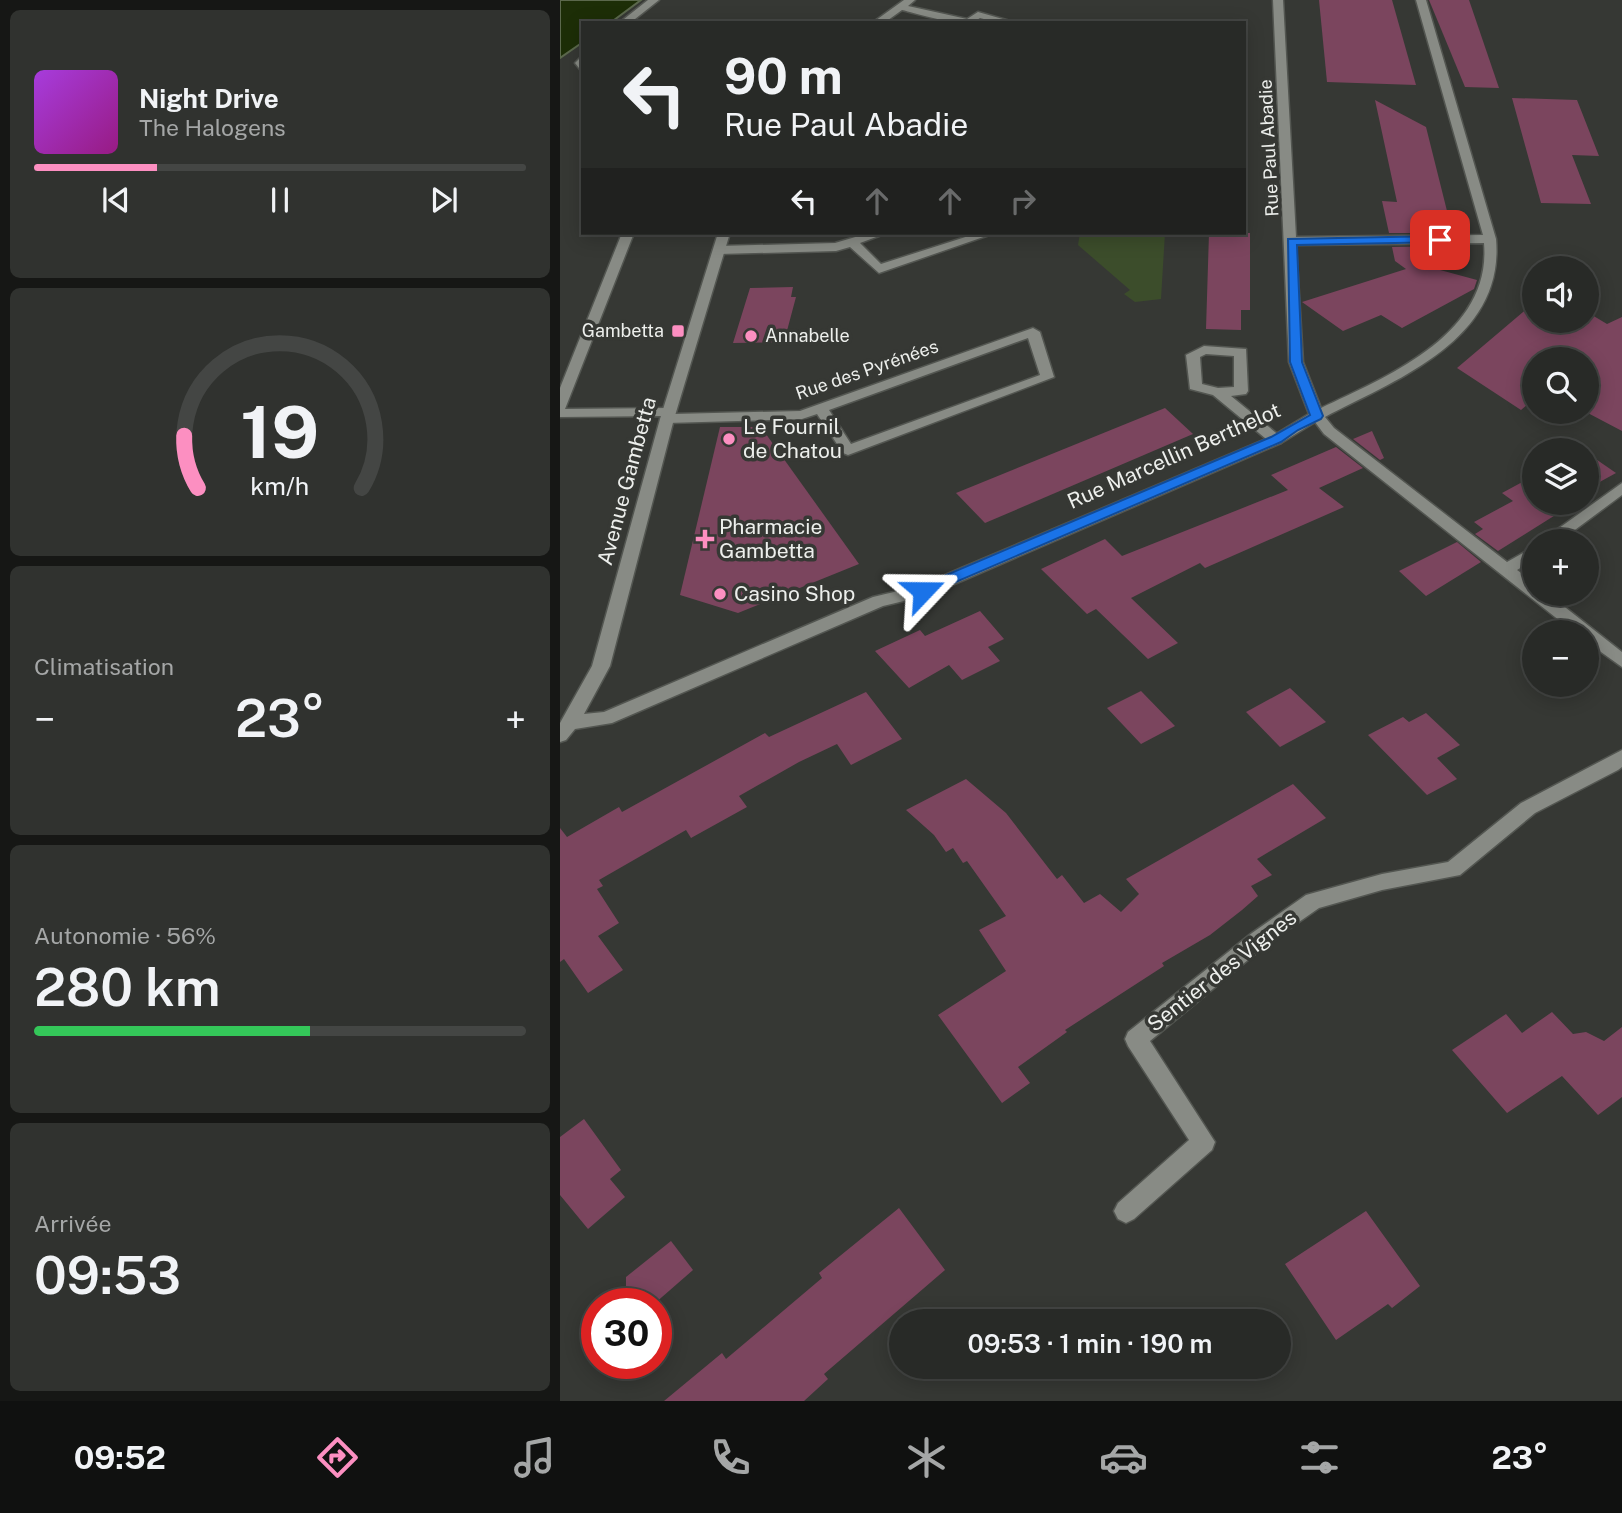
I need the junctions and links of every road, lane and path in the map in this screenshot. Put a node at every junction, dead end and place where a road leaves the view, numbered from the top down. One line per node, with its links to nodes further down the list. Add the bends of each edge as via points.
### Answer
1 (654, 0): 6 (street)
2 (910, 0): 5 (street)
3 (1278, 0): 17 (street, Rue Paul Abadie)
4 (1420, 0): 15 (street, Rue Marcellin Berthelot)
5 (901, 6): 7 (street); 8 (street)
6 (627, 21)
7 (880, 21)
8 (966, 21)
9 (971, 21): 10 (street, via 978,15)
10 (1004, 21)
11 (627, 235): 20 (street)
12 (723, 235): 18 (street, Avenue Gambetta)
13 (875, 235): 16 (street)
14 (983, 235): 16 (street, via 879,269)
15 (1490, 239): 17 (street); 24 (street, Rue Marcellin Berthelot, via 1493,264 1486,290 1451,339 1397,378)
16 (852, 242): 18 (street, via 836,247)
17 (1292, 242): 24 (street, Rue Paul Abadie, via 1296,362)
18 (719, 250): 23 (street, Avenue Gambetta)
19 (1218, 392): 25 (street)
20 (560, 406)
21 (821, 409): 21 (street, Rue des Pyrénées, via 848,450 1046,377 1033,332); 23 (street, Rue des Pyrénées, via 802,415)
22 (560, 413): 23 (street, Rue des Pyrénées)
23 (668, 415): 35 (street, Avenue Gambetta, via 601,666)
24 (1317, 416): 25 (street, Rue Marcellin Berthelot); 29 (street, via 1329,431)
25 (1276, 440): 35 (street, Rue Marcellin Berthelot, via 936,585 878,601 606,718)
26 (1622, 488): 27 (street)
27 (1566, 529)
28 (1522, 560): 29 (street)
29 (1506, 570): 30 (street)
30 (1522, 583)
31 (1552, 606): 32 (street)
32 (1569, 620)
33 (1599, 643): 34 (street)
34 (1622, 661)
35 (565, 729)
36 (1622, 757): 37 (street, Sentier des Vignes, via 1528,808 1453,869 1382,881 1314,901 1259,939 1136,1039 1204,1142)
37 (1126, 1211)

